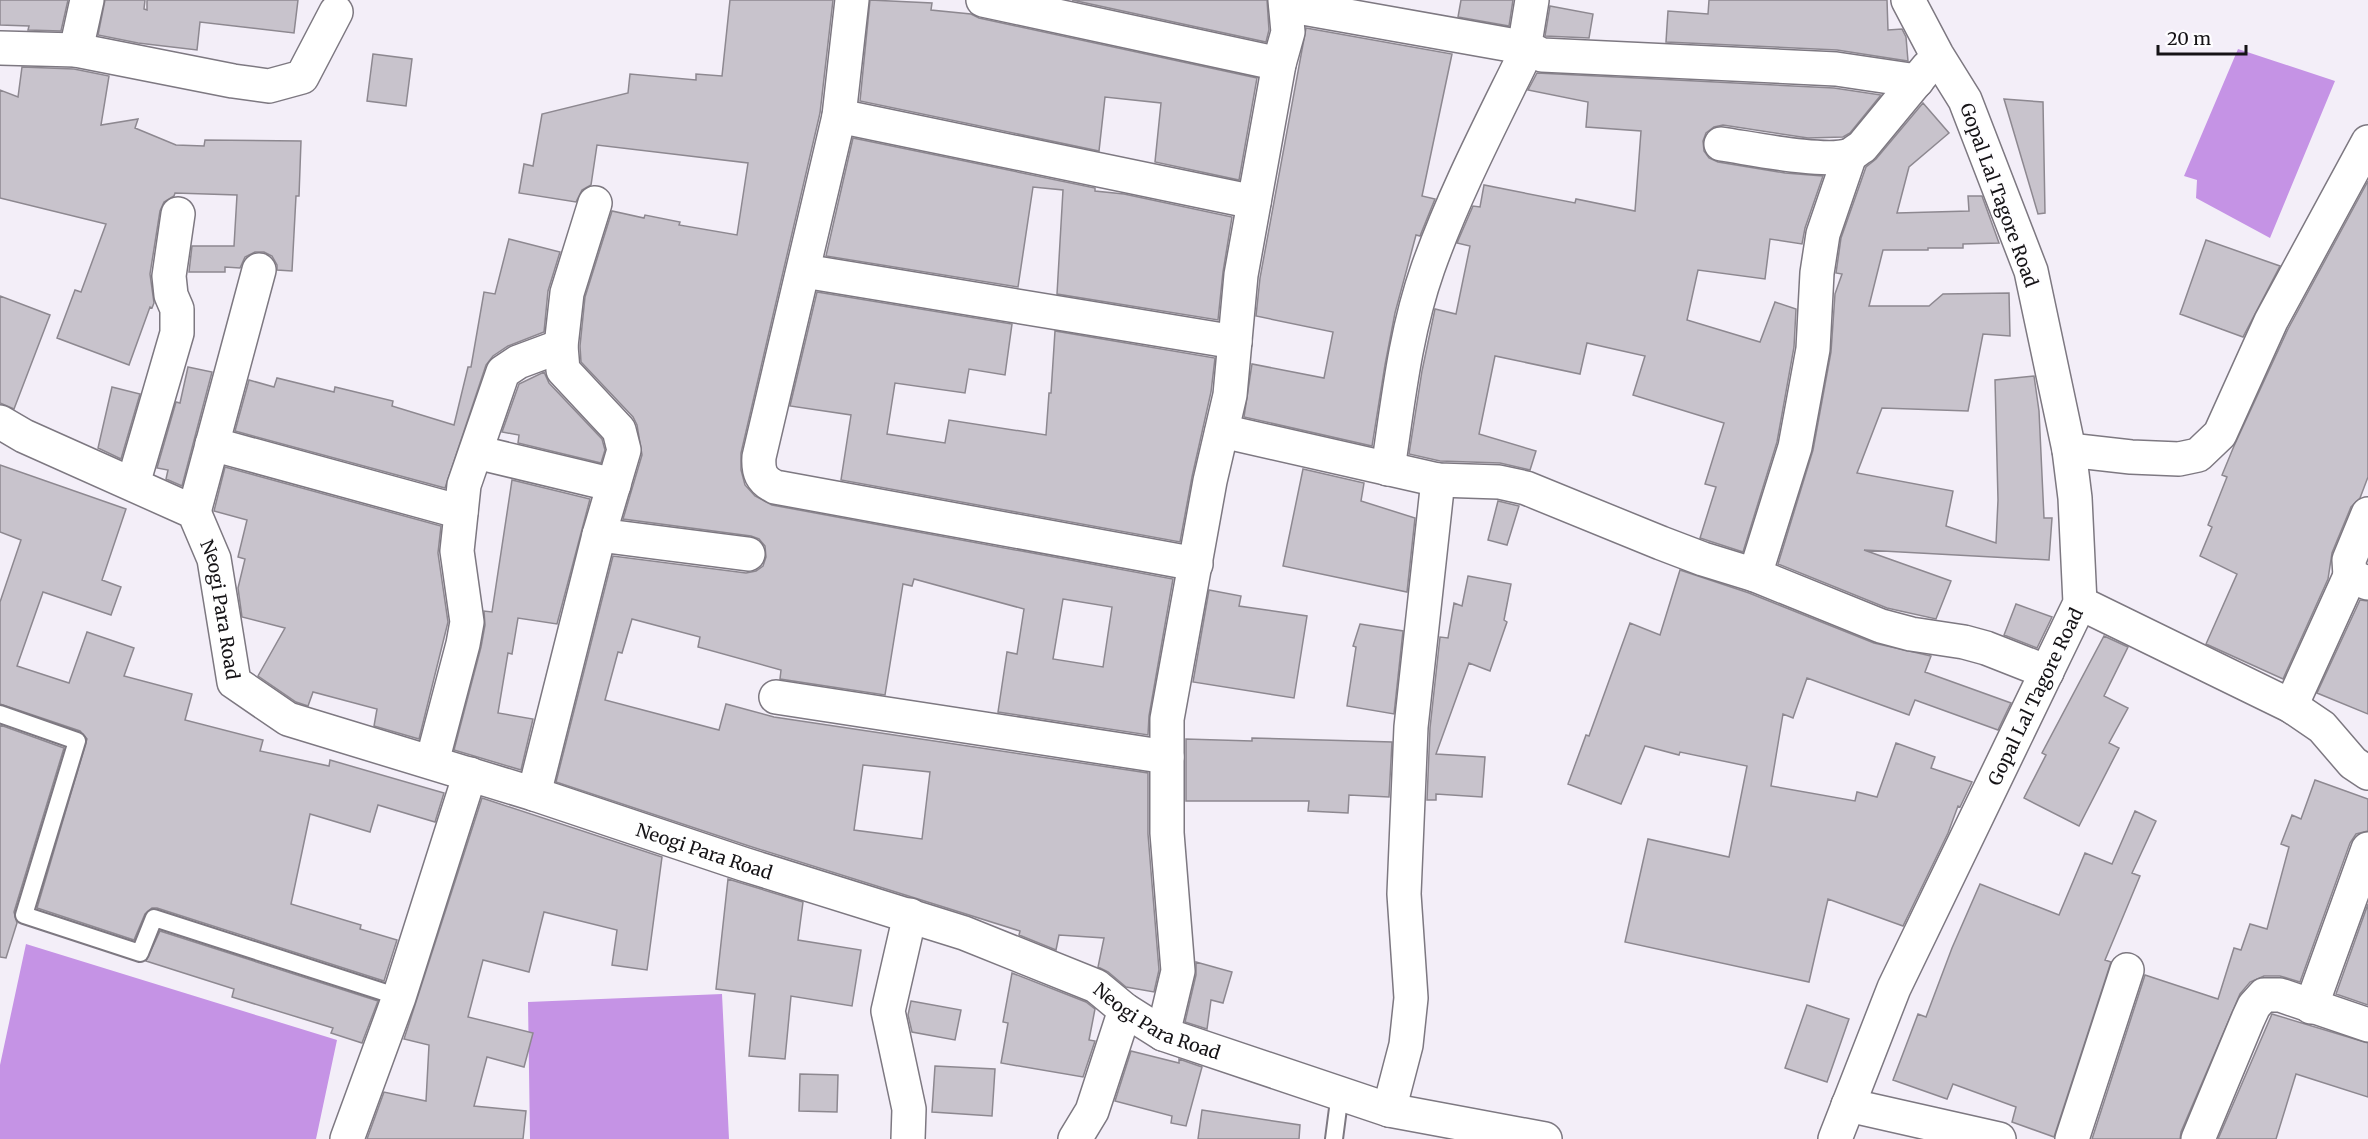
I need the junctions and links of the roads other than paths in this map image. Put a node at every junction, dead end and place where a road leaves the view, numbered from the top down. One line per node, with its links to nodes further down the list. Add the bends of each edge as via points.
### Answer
1 (87, 0): 10 (street)
2 (852, 0): 14 (street)
3 (983, 0): 12 (street)
4 (1532, 0): 9 (street)
5 (1908, 0): 11 (street, Gopal Lal Tagore Road)
6 (1285, 2): 9 (street); 12 (street, via 1288,32)
7 (336, 12): 10 (street, via 302,77 269,86)
8 (0, 48): 10 (street)
9 (1528, 48): 13 (street, via 1542,55 1836,69); 30 (street, via 1458,192 1428,269 1411,326)
10 (75, 50)
11 (1937, 55): 13 (street); 28 (street, Gopal Lal Tagore Road, via 1965,100 2031,271)
12 (1279, 64): 18 (street)
13 (1917, 81): 17 (street, via 1862,147)
14 (839, 116): 18 (street); 22 (street)
15 (2368, 142): 28 (street, via 2271,321 2220,434 2198,454 2179,459)
16 (1722, 144): 17 (street, via 1829,157)
17 (1850, 155): 40 (street, via 1823,234 1814,349 1795,447)
18 (1254, 202): 23 (street, via 1241,275)
19 (595, 203): 24 (street, via 567,293)
20 (178, 214): 32 (street, via 169,276 177,309 177,333)
21 (259, 270): 27 (street)
22 (804, 271): 23 (street); 39 (street, via 759,457 758,468 766,482 775,487)
23 (1235, 342): 26 (street)
24 (561, 346): 29 (street, via 503,372); 33 (street, via 563,370 619,430 624,450)
25 (0, 422): 32 (street)
26 (1222, 431): 30 (street); 39 (street)
27 (212, 444): 34 (street); 35 (street)
28 (2069, 450): 42 (street, Gopal Lal Tagore Road)
29 (476, 452): 33 (street); 35 (street, via 464,485)
30 (1388, 469): 31 (street)
31 (1438, 480): 40 (street, via 1499,482 1526,488 1703,560); 63 (street, via 1411,727 1404,894 1411,998 1406,1046)
32 (133, 484): 34 (street)
33 (614, 485): 37 (street)
34 (194, 512): 48 (street, Neogi Para Road, via 214,558 234,682 288,719)
35 (461, 512): 48 (street, via 457,551 467,622)
36 (2368, 514): 41 (street, via 2349,560)
37 (599, 535): 38 (street); 51 (street)
38 (748, 554)
39 (1196, 564): 47 (street, via 1167,719)
40 (1755, 575): 43 (street, via 1881,626 1986,648)
41 (2359, 579): 45 (street)
42 (2080, 603): 43 (street, Gopal Lal Tagore Road); 45 (street)
43 (2047, 672): 62 (street, Gopal Lal Tagore Road, via 1894,988)
44 (776, 697): 47 (street)
45 (2290, 706): 49 (street, via 2322,727 2353,763)
46 (0, 714): 56 (lane, via 77,741 24,915 140,953 154,918)
47 (1167, 757): 60 (street, via 1167,833 1178,971)
48 (432, 762): 50 (street, Neogi Para Road)
49 (2368, 773)
50 (470, 774): 51 (street, Neogi Para Road); 56 (street)
51 (534, 794): 53 (street, Neogi Para Road)
52 (2368, 849): 54 (street)
53 (910, 915): 58 (street, Neogi Para Road, via 1096,986); 66 (street, via 888,1011 909,1109)
54 (2354, 928): 57 (street)
55 (2127, 970): 72 (street)
56 (399, 997): 65 (street)
57 (2311, 1007): 59 (street); 73 (street, via 2280,995 2260,998)
58 (1125, 1010): 60 (street, Neogi Para Road); 67 (street, via 1092,1112)
59 (2368, 1025)
60 (1163, 1034): 61 (street, Neogi Para Road)
61 (1340, 1093): 63 (street, Neogi Para Road); 68 (lane)
62 (1848, 1105): 70 (street, Gopal Lal Tagore Road); 71 (street)
63 (1389, 1110): 64 (street, Neogi Para Road)
64 (1445, 1130): 69 (street, Neogi Para Road)
65 (346, 1139)
66 (908, 1139)
67 (1075, 1139)
68 (1334, 1139)
69 (1545, 1139)
70 (1835, 1139)
71 (1999, 1139)
72 (2072, 1139)
73 (2198, 1139)

